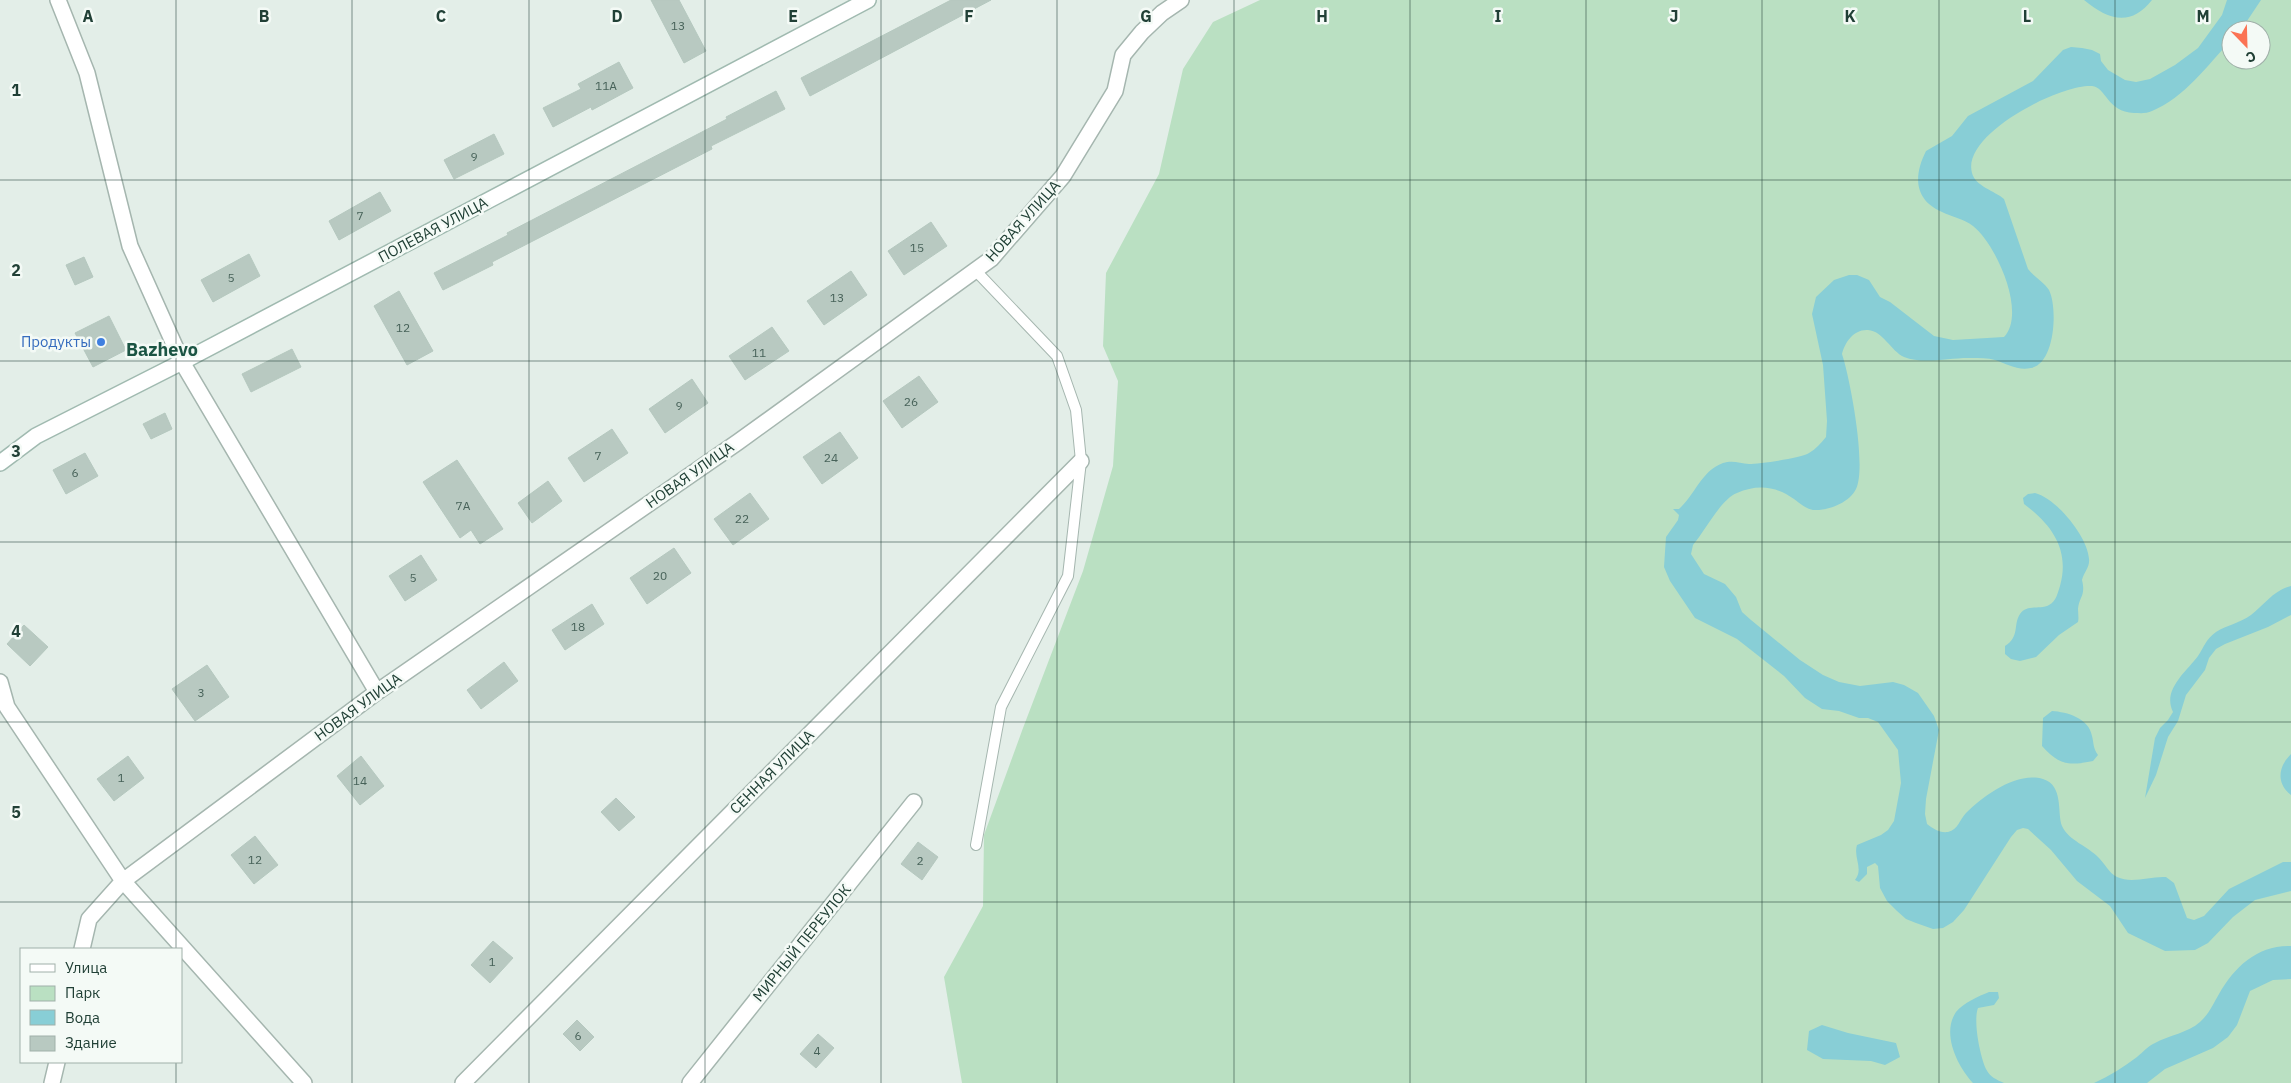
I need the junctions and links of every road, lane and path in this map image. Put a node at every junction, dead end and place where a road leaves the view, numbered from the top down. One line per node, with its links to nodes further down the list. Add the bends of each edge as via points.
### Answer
1 (58, 0): 5 (street, via 87,73 130,246)
2 (868, 0): 5 (street, ПОЛЕВАЯ УЛИЦА)
3 (1181, 0): 4 (street, НОВАЯ УЛИЦА, via 1142,32 1124,55 1115,91 1063,176 991,259)
4 (975, 270): 7 (lane, via 1056,356 1076,410); 9 (street, НОВАЯ УЛИЦА, via 738,442)
5 (182, 362): 6 (street, ПОЛЕВАЯ УЛИЦА, via 36,436); 9 (street)
6 (0, 462)
7 (1081, 462): 11 (lane, via 1068,576 1001,707); 17 (street, СЕННАЯ УЛИЦА)
8 (0, 682): 12 (street, via 7,707)
9 (377, 692): 12 (street, НОВАЯ УЛИЦА)
10 (914, 802): 18 (street, МИРНЫЙ ПЕРЕУЛОК)
11 (976, 845)
12 (123, 881): 13 (street, НОВАЯ УЛИЦА, via 89,919); 16 (street)
13 (82, 948)
14 (57, 1063): 15 (street)
15 (52, 1083)
16 (304, 1083)
17 (463, 1083)
18 (690, 1083)

